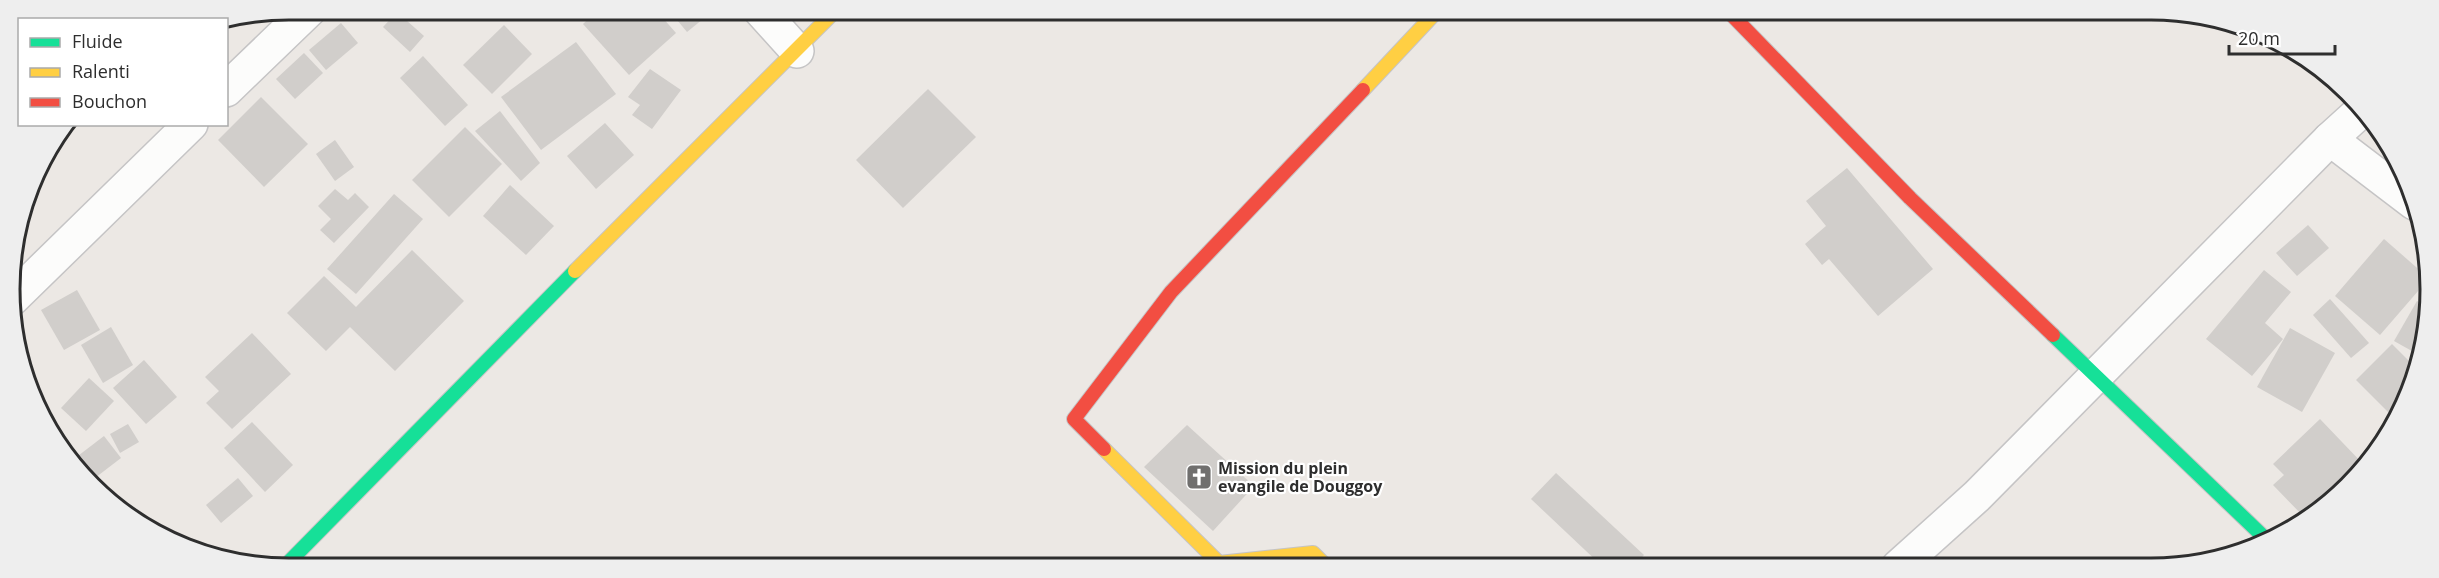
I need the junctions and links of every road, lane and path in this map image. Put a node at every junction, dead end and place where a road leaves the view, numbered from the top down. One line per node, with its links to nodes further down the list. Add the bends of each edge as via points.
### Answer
1 (299, 20): 7 (street)
2 (769, 20): 6 (street)
3 (826, 20): 6 (street)
4 (1429, 20): 16 (street, via 1171,292 1074,419)
5 (1737, 20): 13 (street, via 1910,198)
6 (797, 51): 15 (street, via 498,347)
7 (228, 88)
8 (2356, 115): 10 (street)
9 (189, 126): 12 (street)
10 (2330, 139): 11 (street); 13 (street)
11 (2402, 194)
12 (20, 291)
13 (2096, 375): 14 (street); 19 (street, via 1977,496)
14 (2261, 534)
15 (293, 558)
16 (1215, 558)
17 (1261, 558): 18 (street, via 1313,553)
18 (1318, 558)
19 (1908, 558)

